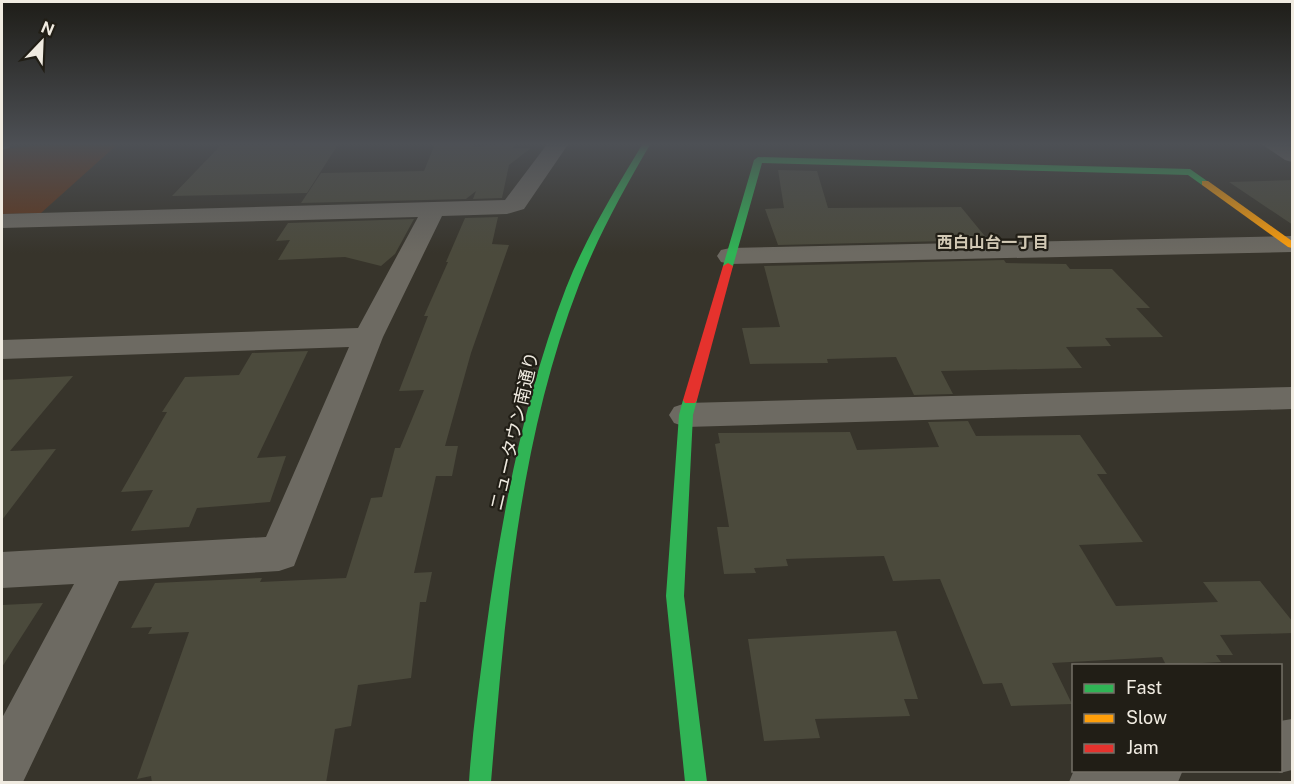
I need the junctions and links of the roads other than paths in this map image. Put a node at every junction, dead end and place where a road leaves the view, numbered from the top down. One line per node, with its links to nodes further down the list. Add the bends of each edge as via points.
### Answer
1 (533, 180): 5 (street, via 516,204 507,207)
2 (623, 180): 17 (street, ニュータウン南通り, via 589,246 554,342 515,493)
3 (752, 180): 8 (street)
4 (1201, 180): 7 (street)
5 (433, 210): 6 (street); 9 (street)
6 (2, 221)
7 (1292, 244): 8 (street)
8 (730, 256): 12 (street)
9 (368, 338): 10 (street); 13 (street, via 279,554)
10 (2, 349)
11 (1293, 398): 12 (street)
12 (686, 414): 18 (street, via 675,596)
13 (106, 565): 14 (street); 15 (street)
14 (2, 570)
15 (2, 770)
16 (1152, 772): 19 (street)
17 (480, 783)
18 (696, 783)
19 (1095, 783)

